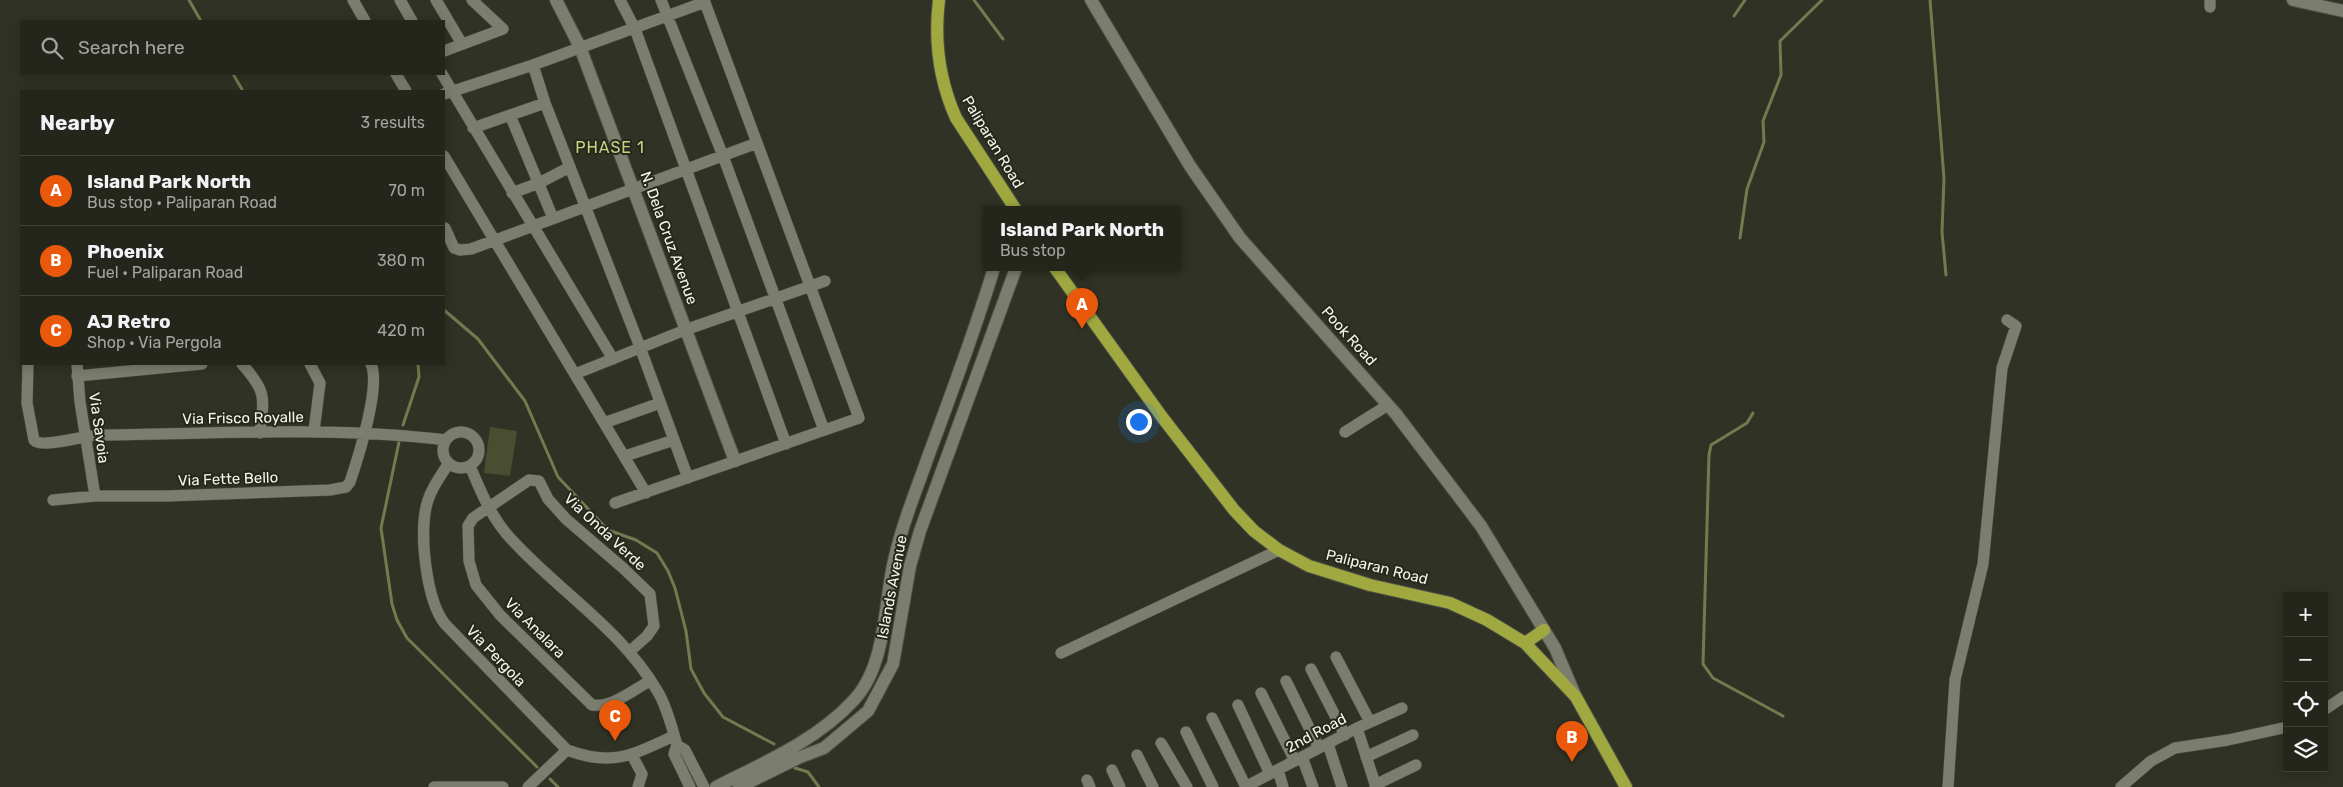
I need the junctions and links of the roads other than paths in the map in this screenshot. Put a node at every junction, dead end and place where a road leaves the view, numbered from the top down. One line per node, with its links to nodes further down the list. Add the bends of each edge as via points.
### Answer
1 (353, 0): 14 (street)
2 (400, 0): 15 (street)
3 (436, 0): 17 (street)
4 (472, 0): 17 (street, via 503,29)
5 (556, 0): 18 (street, N. Dela Cruz Avenue)
6 (620, 0): 16 (street)
7 (661, 0): 13 (street)
8 (939, 0): 37 (main road, Paliparan Road, via 936,26 939,66 949,103)
9 (1091, 0): 62 (street, Pook Road, via 1190,166 1240,238)
10 (2293, 0): 12 (street)
11 (705, 1): 13 (street); 28 (street)
12 (2343, 11)
13 (667, 16): 16 (street); 29 (street)
14 (365, 20)
15 (411, 20)
16 (635, 29): 18 (street); 32 (street)
17 (462, 44): 19 (street)
18 (580, 47): 20 (street); 34 (street, N. Dela Cruz Avenue)
19 (445, 51)
20 (533, 65): 24 (street); 25 (street)
21 (397, 75): 23 (street)
22 (442, 75): 24 (street)
23 (405, 90)
24 (448, 93): 27 (street)
25 (545, 103): 26 (street); 31 (street)
26 (510, 115): 27 (street); 33 (street)
27 (473, 128): 35 (street)
28 (757, 143): 29 (street); 46 (street)
29 (723, 156): 32 (street); 47 (street)
30 (445, 158): 41 (street)
31 (570, 167): 33 (street); 36 (street)
32 (685, 170): 34 (street); 48 (street)
33 (539, 183): 35 (street); 38 (street)
34 (634, 190): 36 (street); 50 (street, N. Dela Cruz Avenue)
35 (512, 193): 39 (street)
36 (584, 206): 38 (street); 51 (street)
37 (1012, 206)
38 (553, 218): 39 (street)
39 (532, 226): 41 (street); 52 (street)
40 (445, 228): 41 (street, via 457,249 471,249)
41 (494, 240): 59 (street)
42 (993, 271): 125 (street, Islands Avenue, via 903,526 893,563 877,659 868,678 854,701 813,734)
43 (1015, 271): 126 (street, Islands Avenue, via 920,531 910,566 893,664 883,687 868,711 824,748)
44 (1057, 271): 83 (main road, Paliparan Road, via 1150,401 1234,510)
45 (825, 281): 46 (street)
46 (810, 286): 47 (street); 64 (street, via 859,418)
47 (776, 296): 48 (street); 64 (street)
48 (739, 311): 50 (street); 72 (street)
49 (2007, 320): 135 (street, via 2016,326 2002,368 1983,564 1956,680)
50 (685, 330): 51 (street); 74 (street, N. Dela Cruz Avenue)
51 (640, 347): 52 (street); 61 (street)
52 (613, 359): 59 (street)
53 (28, 365): 69 (street, Via Frisco Royalle, via 28,403 34,440 42,445)
54 (77, 365): 60 (street, Via Savoia)
55 (192, 365): 60 (street)
56 (243, 365): 68 (street, via 260,385 264,397)
57 (311, 365): 65 (street, via 320,383)
58 (371, 365): 66 (street, Via Fette Bello, via 374,374)
59 (575, 374): 63 (street)
60 (77, 376): 69 (street, Via Savoia)
61 (660, 403): 63 (street); 71 (street)
62 (1388, 405): 67 (street); 84 (street, Pook Road, via 1481,526)
63 (604, 423): 73 (street)
64 (824, 430): 72 (street)
65 (314, 431): 66 (street, Via Frisco Royalle); 68 (street, Via Frisco Royalle)
66 (366, 432): 70 (street, Via Frisco Royalle); 79 (street, Via Fette Bello, via 350,482 341,488)
67 (1345, 432)
68 (260, 433): 69 (street, Via Frisco Royalle)
69 (84, 435): 79 (street, Via Savoia)
70 (446, 440): 75 (street, via 443,450); 76 (street, via 458,433 474,439 478,453)
71 (674, 440): 73 (street); 77 (street)
72 (786, 444): 74 (street)
73 (624, 456): 78 (street)
74 (735, 461): 77 (street)
75 (449, 464): 76 (street, via 459,468); 108 (street, Via Pergola, via 436,481 428,500 423,528 431,598 437,614)
76 (470, 466): 82 (street)
77 (688, 478): 78 (street)
78 (646, 492): 81 (street)
79 (95, 496): 80 (street, Via Fette Bello)
80 (53, 500)
81 (615, 504)
82 (488, 508): 86 (street, via 512,541); 86 (street, Via Onda Verde, via 529,480 539,481 548,499 566,519 650,594 654,626); 90 (street, Via Analara, via 473,518 468,526 470,561 476,585 500,615 592,705 601,706)
83 (1279, 550): 85 (main road, Paliparan Road, via 1337,576 1450,603); 87 (street)
84 (1544, 630): 85 (main road); 93 (street, Pook Road)
85 (1525, 643): 93 (main road, Paliparan Road)
86 (629, 652): 90 (street)
87 (1061, 653)
88 (1336, 657): 99 (street)
89 (1311, 669): 103 (street)
90 (650, 681): 105 (street, via 658,693)
91 (1286, 681): 107 (street)
92 (1261, 693): 112 (street)
93 (1576, 697): 134 (main road, Paliparan Road)
94 (2343, 697): 96 (street)
95 (1238, 705): 115 (street)
96 (2328, 707)
97 (1402, 708): 99 (street, 2nd Road)
98 (1212, 718): 116 (street)
99 (1370, 722): 100 (street, 2nd Road)
100 (1357, 728): 103 (street, 2nd Road); 111 (street)
101 (2283, 728): 136 (street, via 2175,748 2151,761)
102 (1186, 732): 130 (street)
103 (1345, 735): 107 (street, 2nd Road)
104 (1413, 735): 111 (street)
105 (676, 741): 109 (street); 123 (street, via 674,754); 124 (street, via 685,750)
106 (1161, 743): 129 (street)
107 (1324, 746): 112 (street, 2nd Road); 133 (street)
108 (568, 750): 109 (street, via 600,759); 121 (street)
109 (632, 755): 122 (street, via 642,774)
110 (1137, 755): 128 (street)
111 (1366, 757): 117 (street)
112 (1299, 759): 115 (street, 2nd Road); 132 (street)
113 (1416, 764): 117 (street)
114 (1112, 770): 127 (street)
115 (1274, 772): 116 (street, 2nd Road); 131 (street)
116 (1250, 786)
117 (1375, 786)
118 (434, 787): 119 (street)
119 (458, 787): 120 (street)
120 (503, 787)
121 (528, 787)
122 (638, 787)
123 (690, 787)
124 (704, 787)
125 (716, 787)
126 (739, 787)
127 (1120, 787)
128 (1153, 787)
129 (1187, 787)
130 (1213, 787)
131 (1283, 787)
132 (1313, 787)
133 (1342, 787)
134 (1626, 787)
135 (1948, 787)
136 (2120, 787)

